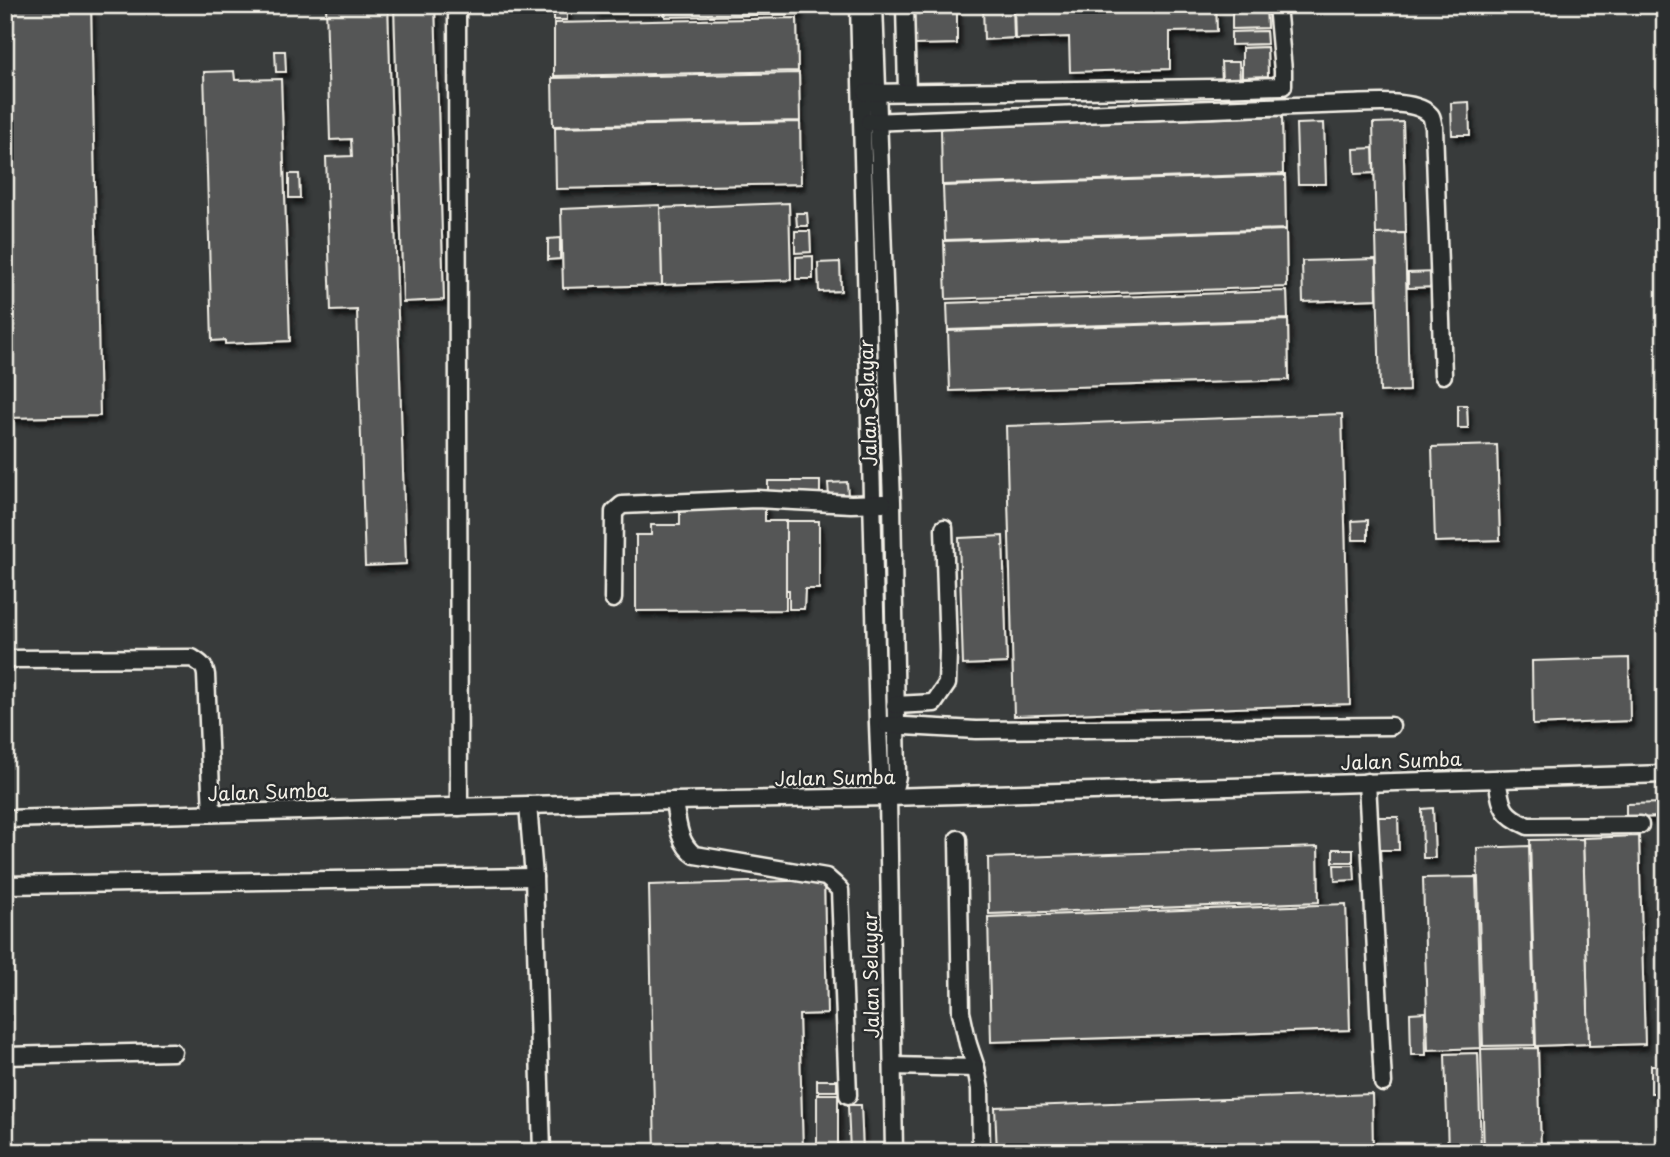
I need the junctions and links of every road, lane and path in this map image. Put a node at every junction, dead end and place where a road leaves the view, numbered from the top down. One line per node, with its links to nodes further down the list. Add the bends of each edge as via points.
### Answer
1 (457, 5): 29 (street)
2 (905, 5): 5 (street)
3 (1277, 5): 5 (street, via 1283,86)
4 (867, 12): 6 (street, Jalan Selayar)
5 (907, 92): 6 (street)
6 (869, 93): 7 (street, Jalan Selayar)
7 (870, 122): 8 (street, Jalan Selayar); 9 (street, via 1347,104 1409,104 1422,109 1431,116 1434,127)
8 (874, 247): 10 (street, Jalan Selayar); 11 (street, Jalan Selayar)
9 (1443, 375)
10 (869, 391): 11 (street); 13 (street, Jalan Selayar)
11 (887, 391): 12 (street, Jalan Selayar)
12 (892, 502): 13 (street); 18 (street, Jalan Selayar)
13 (872, 503): 15 (street, via 756,499 622,505 614,512); 19 (street, Jalan Selayar)
14 (944, 528): 17 (street, via 947,684)
15 (613, 599)
16 (5, 659): 30 (street, via 192,658 201,664 206,675)
17 (934, 703): 18 (street); 22 (street)
18 (895, 705): 20 (street, Jalan Selayar)
19 (878, 724): 20 (street); 26 (street, Jalan Selayar, via 880,774)
20 (895, 725): 22 (street); 26 (street, Jalan Selayar, via 897,776)
21 (1391, 726): 22 (street)
22 (934, 727)
23 (1665, 774): 24 (street, Jalan Sumba)
24 (1497, 779): 25 (street, Jalan Sumba); 32 (street, via 1503,808 1513,820 1528,826)
25 (1367, 782): 26 (street, Jalan Sumba); 40 (street)
26 (888, 797): 27 (street, Jalan Sumba); 38 (street, Jalan Selayar)
27 (674, 801): 28 (street, Jalan Sumba); 41 (street, via 681,836 695,855 825,877 840,890)
28 (528, 805): 29 (street, Jalan Sumba); 34 (street)
29 (459, 807): 30 (street, Jalan Sumba)
30 (212, 813): 31 (street, Jalan Sumba)
31 (5, 819)
32 (1640, 825)
33 (958, 839): 39 (street, via 961,1012)
34 (534, 877): 35 (street); 42 (street)
35 (5, 885)
36 (173, 1052): 37 (street)
37 (5, 1056)
38 (892, 1066): 39 (street); 43 (street, Jalan Selayar)
39 (976, 1068): 44 (street)
40 (1383, 1083)
41 (848, 1095)
42 (542, 1152)
43 (894, 1152)
44 (981, 1152)

